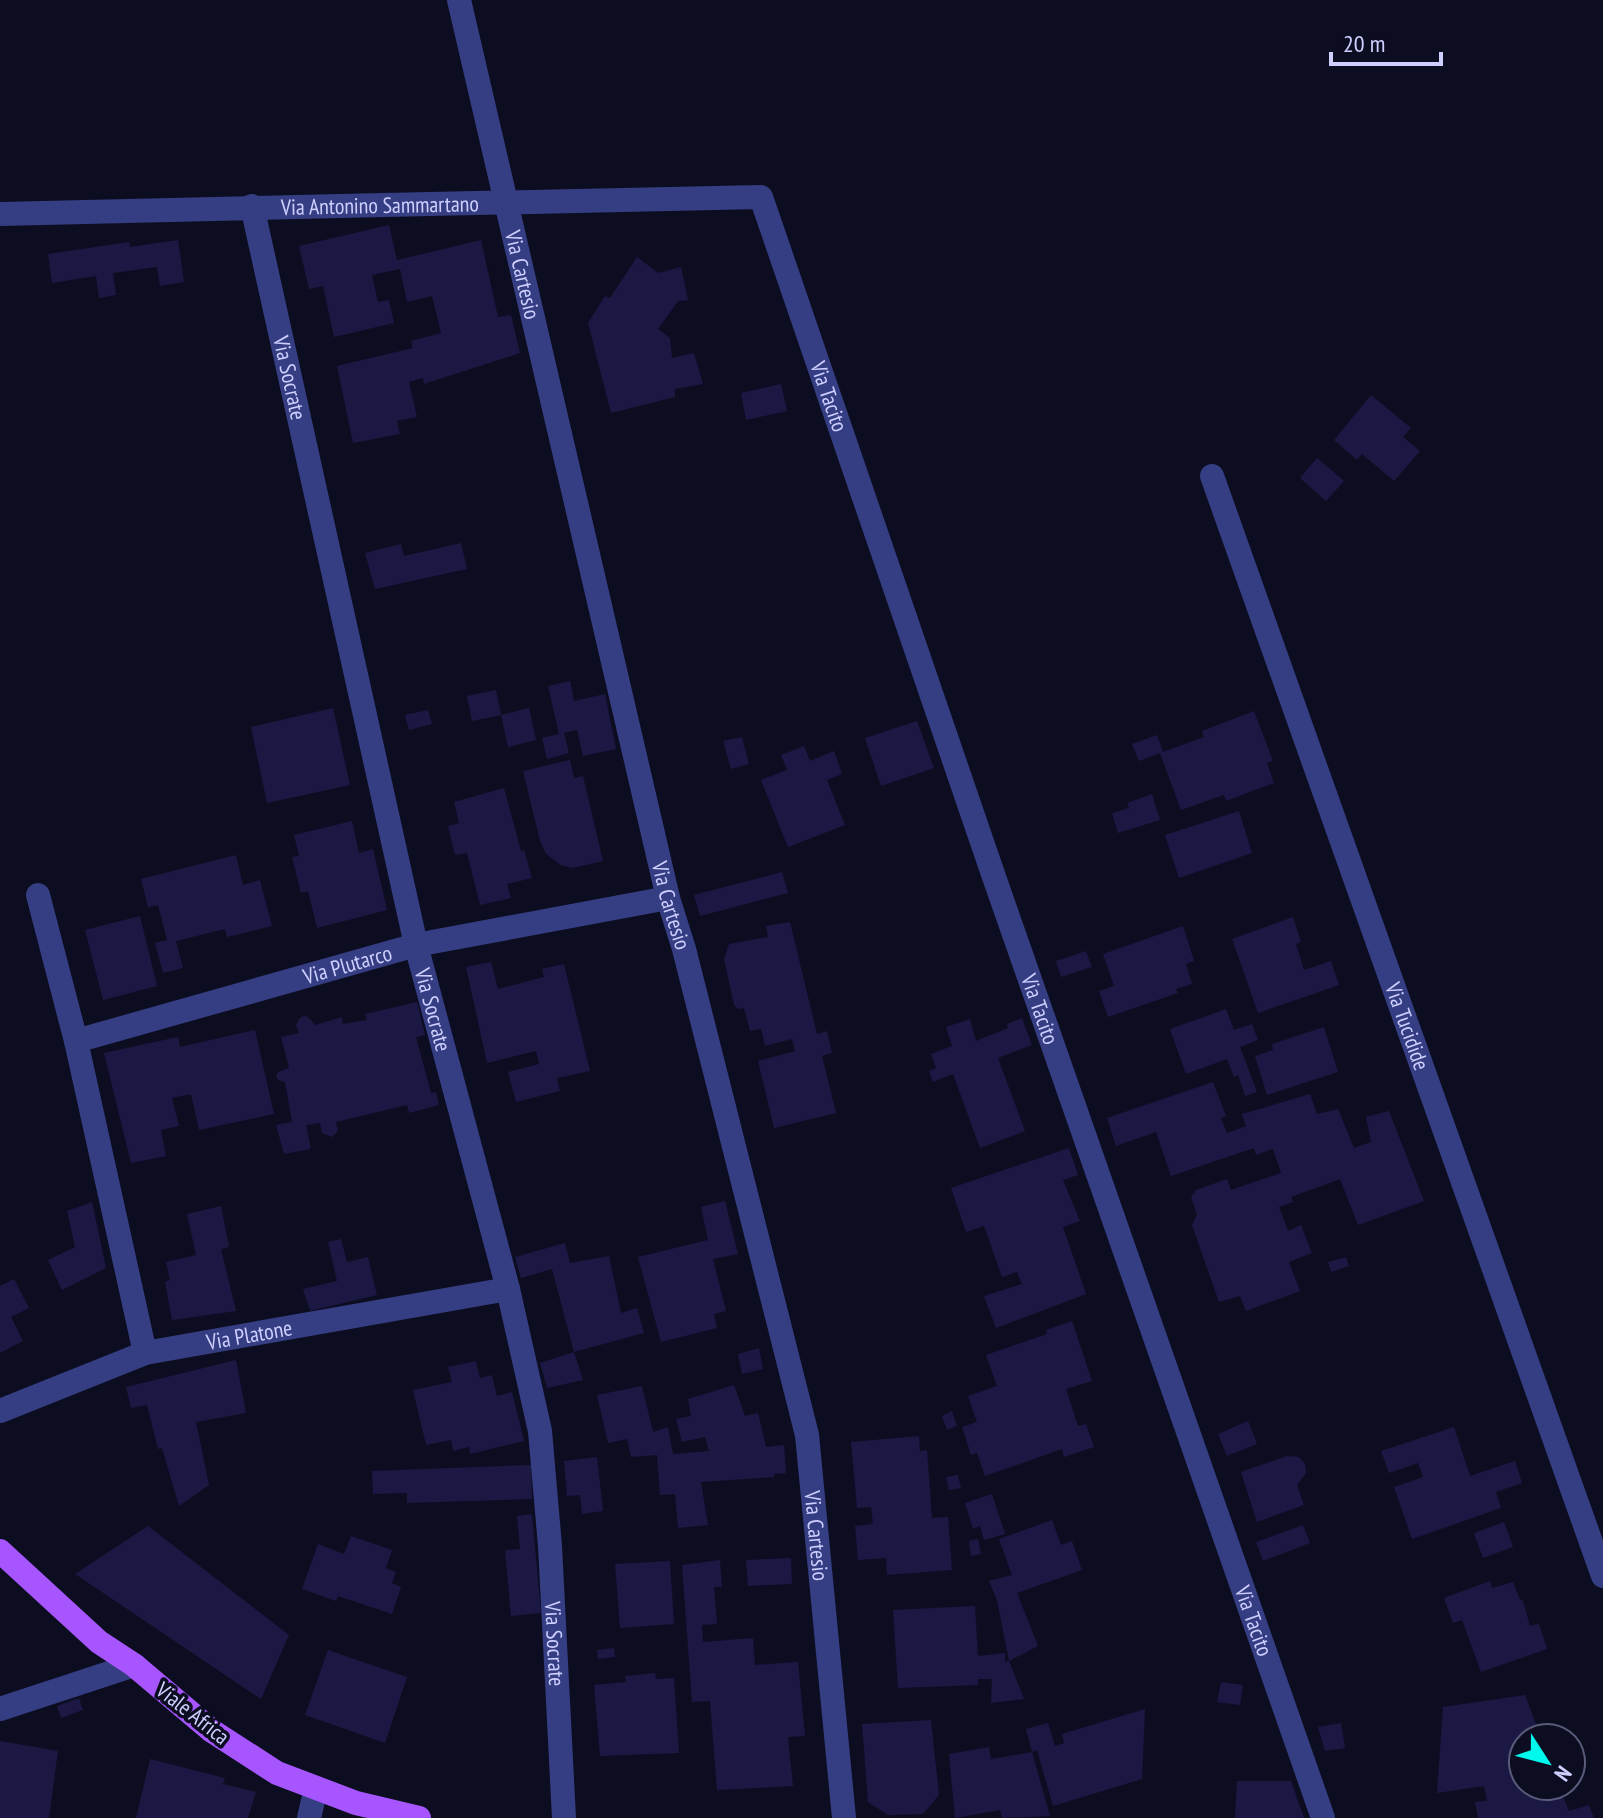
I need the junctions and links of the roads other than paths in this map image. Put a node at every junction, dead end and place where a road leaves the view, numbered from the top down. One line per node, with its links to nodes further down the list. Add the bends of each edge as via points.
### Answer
1 (459, 0): 3 (street, Via Cartesio)
2 (761, 197): 3 (street, Via Antonino Sammartano); 23 (street, Via Tacito)
3 (505, 204): 4 (street, Via Antonino Sammartano); 8 (street, Via Cartesio)
4 (252, 206): 5 (street, Via Antonino Sammartano); 9 (street, Via Socrate)
5 (0, 214)
6 (1212, 476): 15 (street, Via Tucidide)
7 (38, 895): 10 (street)
8 (668, 898): 9 (street, Via Plutarco); 22 (street, Via Cartesio, via 807,1435)
9 (416, 945): 10 (street, Via Plutarco); 11 (street, Via Socrate)
10 (76, 1041): 12 (street)
11 (508, 1289): 12 (street, Via Platone); 21 (street, Via Socrate, via 540,1431)
12 (145, 1353): 13 (street, Via Platone)
13 (0, 1411)
14 (0, 1551): 16 (main road, Viale Africa, via 99,1642)
15 (1603, 1576)
16 (134, 1665): 17 (street); 18 (main road, Viale Africa, via 212,1731 277,1773)
17 (0, 1709)
18 (316, 1788): 19 (street); 20 (main road, Viale Africa)
19 (309, 1818)
20 (419, 1818)
21 (564, 1818)
22 (844, 1818)
23 (1323, 1818)

